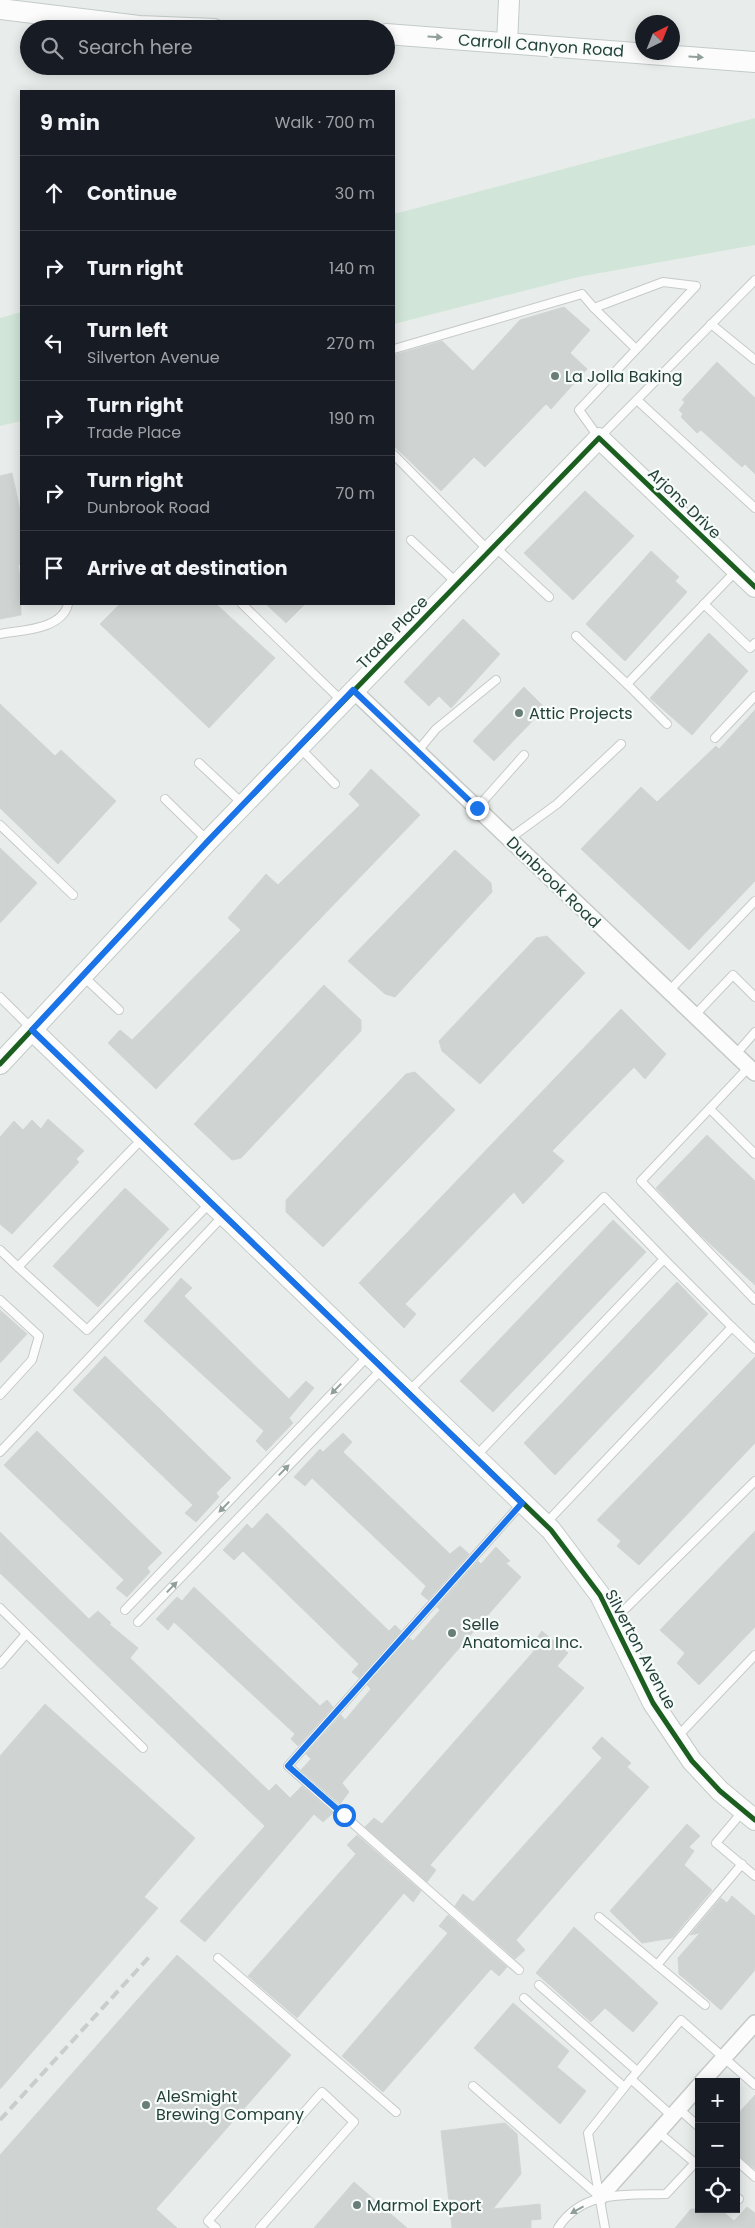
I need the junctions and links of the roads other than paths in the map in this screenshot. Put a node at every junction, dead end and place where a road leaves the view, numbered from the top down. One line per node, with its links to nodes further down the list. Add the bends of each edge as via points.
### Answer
1 (509, 0): 5 (street)
2 (0, 10): 3 (street)
3 (87, 20)
4 (395, 35): 5 (street, Carroll Canyon Road, one-way to 5)
5 (507, 43): 6 (street, Carroll Canyon Road, one-way to 6)
6 (755, 62)
7 (755, 280): 9 (lane)
8 (594, 308): 10 (lane, via 582,294); 11 (lane); 11 (lane, via 663,282 696,286)
9 (711, 324): 12 (lane); 13 (lane)
10 (395, 349)
11 (636, 349): 14 (lane, via 580,410)
12 (754, 359)
13 (636, 400): 14 (lane); 16 (lane)
14 (599, 438): 18 (street, Trade Place); 19 (street, Arjons Drive)
15 (395, 456): 18 (lane)
16 (755, 508)
17 (412, 540): 20 (lane)
18 (491, 548): 20 (street, Trade Place); 22 (lane)
19 (737, 570): 21 (street, Arjons Drive); 23 (lane)
20 (457, 583): 31 (street, Trade Place)
21 (755, 587)
22 (549, 597)
23 (704, 604): 28 (lane, via 750,648); 30 (lane)
24 (68, 605): 26 (lane, via 53,623)
25 (243, 605): 31 (lane)
26 (0, 634)
27 (576, 636): 30 (lane)
28 (755, 643)
29 (496, 680): 37 (lane, via 436,729)
30 (626, 684): 33 (lane)
31 (348, 696): 36 (street, Trade Place); 37 (street, Dunbrook Road)
32 (755, 696): 34 (lane)
33 (668, 724)
34 (715, 738)
35 (620, 744): 45 (lane, via 557,804)
36 (299, 748): 40 (lane); 42 (street, Trade Place)
37 (417, 752): 43 (street, Dunbrook Road)
38 (524, 755): 43 (lane)
39 (199, 763): 42 (lane)
40 (335, 784)
41 (165, 799): 46 (lane)
42 (243, 805): 46 (street, Trade Place)
43 (477, 808): 45 (street, Dunbrook Road)
44 (0, 825): 47 (lane)
45 (509, 839): 50 (street, Dunbrook Road)
46 (208, 841): 49 (street, Trade Place)
47 (73, 895)
48 (755, 901): 50 (lane)
49 (83, 976): 53 (lane); 55 (street, Trade Place)
50 (669, 991): 54 (street, Dunbrook Road)
51 (0, 997): 55 (lane)
52 (755, 997): 54 (lane, via 733,975)
53 (119, 1010)
54 (695, 1015): 57 (street, Dunbrook Road)
55 (32, 1030): 58 (street, Trade Place); 61 (street, Silverton Avenue)
56 (755, 1032): 57 (lane)
57 (736, 1054): 59 (street, Dunbrook Road)
58 (0, 1064)
59 (752, 1070): 60 (lane)
60 (710, 1109): 62 (lane); 68 (lane, via 641,1181)
61 (144, 1137): 63 (street, Silverton Avenue); 66 (lane)
62 (755, 1154)
63 (217, 1208): 66 (lane, via 87,1330); 71 (street, Silverton Avenue); 74 (lane)
64 (0, 1250): 66 (lane)
65 (664, 1259): 69 (lane); 72 (lane, via 604,1197); 75 (lane)
66 (18, 1267)
67 (0, 1300): 73 (lane, via 39,1336 32,1360)
68 (755, 1300)
69 (732, 1327): 70 (lane); 78 (lane)
70 (755, 1349)
71 (376, 1361): 72 (street, Silverton Avenue); 80 (lane, one-way to 80); 82 (lane, one-way to 71)
72 (408, 1392): 75 (street, Silverton Avenue)
73 (0, 1396)
74 (0, 1452)
75 (475, 1457): 77 (street, Silverton Avenue)
76 (755, 1481): 81 (lane)
77 (522, 1503): 78 (street, Silverton Avenue); 94 (lane, via 288,1766)
78 (544, 1524): 81 (street, Silverton Avenue, via 600,1595)
79 (0, 1608): 83 (lane)
80 (125, 1610)
81 (612, 1621): 86 (street, Silverton Avenue, via 653,1704)
82 (138, 1622)
83 (26, 1634): 85 (lane); 87 (lane)
84 (755, 1655): 86 (lane)
85 (0, 1664)
86 (676, 1738): 88 (street, Silverton Avenue, via 702,1772)
87 (143, 1748)
88 (749, 1815): 89 (lane, via 716,1843)
89 (742, 1864): 90 (lane); 93 (lane)
90 (755, 1876)
91 (599, 1917): 93 (lane)
92 (218, 1958): 107 (lane)
93 (657, 1965): 97 (lane)
94 (519, 1970)
95 (539, 1985): 100 (lane)
96 (524, 1998): 105 (lane)
97 (705, 2005)
98 (755, 2023): 99 (street)
99 (724, 2058): 100 (lane, via 681,2020); 101 (street); 103 (lane)
100 (637, 2071): 102 (lane)
101 (706, 2078)
102 (630, 2079): 105 (lane); 108 (lane)
103 (755, 2085)
104 (473, 2086): 115 (lane)
105 (624, 2087): 115 (lane, via 588,2133)
106 (695, 2090): 108 (street)
107 (396, 2112)
108 (675, 2112): 109 (lane); 110 (street)
109 (695, 2124)
110 (658, 2132): 111 (lane); 115 (street)
111 (695, 2162)
112 (740, 2164): 114 (lane)
113 (695, 2166): 115 (lane, via 666,2194)
114 (755, 2177)
115 (600, 2197): 118 (lane, one-way to 118, via 566,2215); 119 (lane)
116 (216, 2228): 117 (lane, via 208,2221 322,2092 354,2122)
117 (260, 2228)
118 (558, 2228)
119 (605, 2228)

